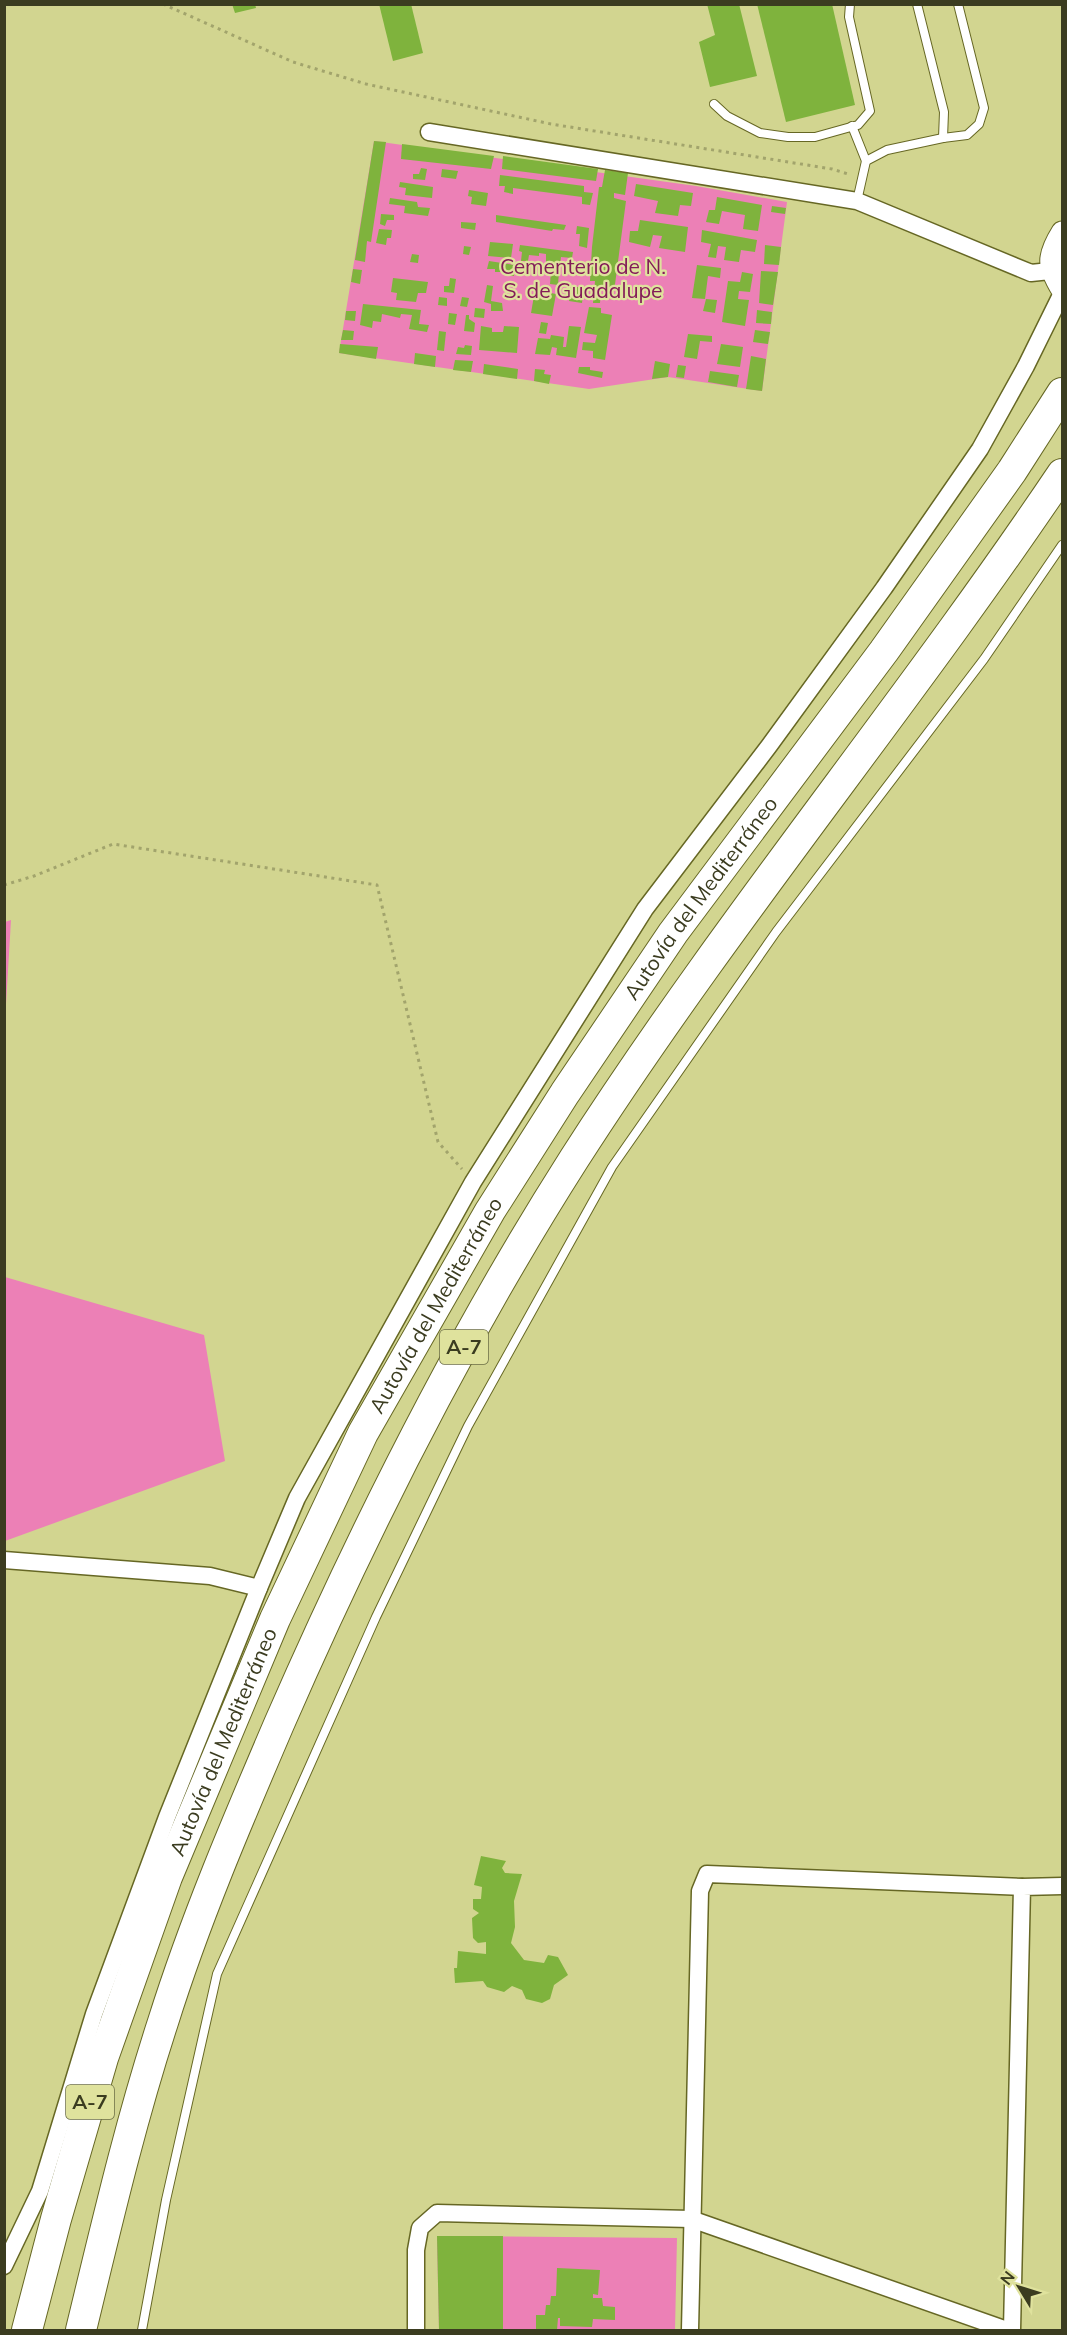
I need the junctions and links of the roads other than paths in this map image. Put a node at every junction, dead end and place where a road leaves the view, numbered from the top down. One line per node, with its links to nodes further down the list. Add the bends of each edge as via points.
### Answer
1 (850, 4): 5 (lane, via 849,17 870,111 858,125)
2 (917, 4): 7 (lane, via 944,112)
3 (958, 4): 7 (lane, via 984,108 979,124 967,135)
4 (714, 104): 5 (lane, via 727,116 760,133 815,137)
5 (852, 126): 8 (lane)
6 (429, 132): 9 (street)
7 (943, 138): 8 (lane, via 887,150)
8 (866, 161): 9 (lane)
9 (856, 201): 11 (street, via 1031,273)
10 (1062, 232): 11 (street, via 1054,246)
11 (1050, 271): 12 (street)
12 (1062, 291): 17 (street, via 980,449 769,746 645,909 473,1182 297,1498)
13 (1062, 393): 22 (highway, Autovía del Mediterráneo / A-7, via 938,576 622,1008 490,1210 363,1433 275,1619 167,1877 103,2058)
14 (1062, 474): 23 (highway, Autovía del Mediterráneo / A-7, via 1008,555 726,936 584,1144 524,1240 399,1466 331,1605 202,1909 162,2022 134,2119)
15 (1062, 545): 24 (lane, via 984,659 776,932 612,1167 468,1426 376,1617 217,1974 166,2200)
16 (4, 1560): 17 (street, via 210,1576)
17 (258, 1588): 21 (street, via 94,2014 40,2191)
18 (1062, 1886): 19 (street)
19 (1022, 1887): 20 (street, via 707,1874 700,1891); 28 (street)
20 (691, 2219): 25 (street, via 437,2213 420,2228 416,2250); 26 (street); 27 (street)
21 (4, 2266)
22 (27, 2331)
23 (81, 2331)
24 (142, 2331)
25 (416, 2331)
26 (690, 2331)
27 (1007, 2331)
28 (1012, 2331)

